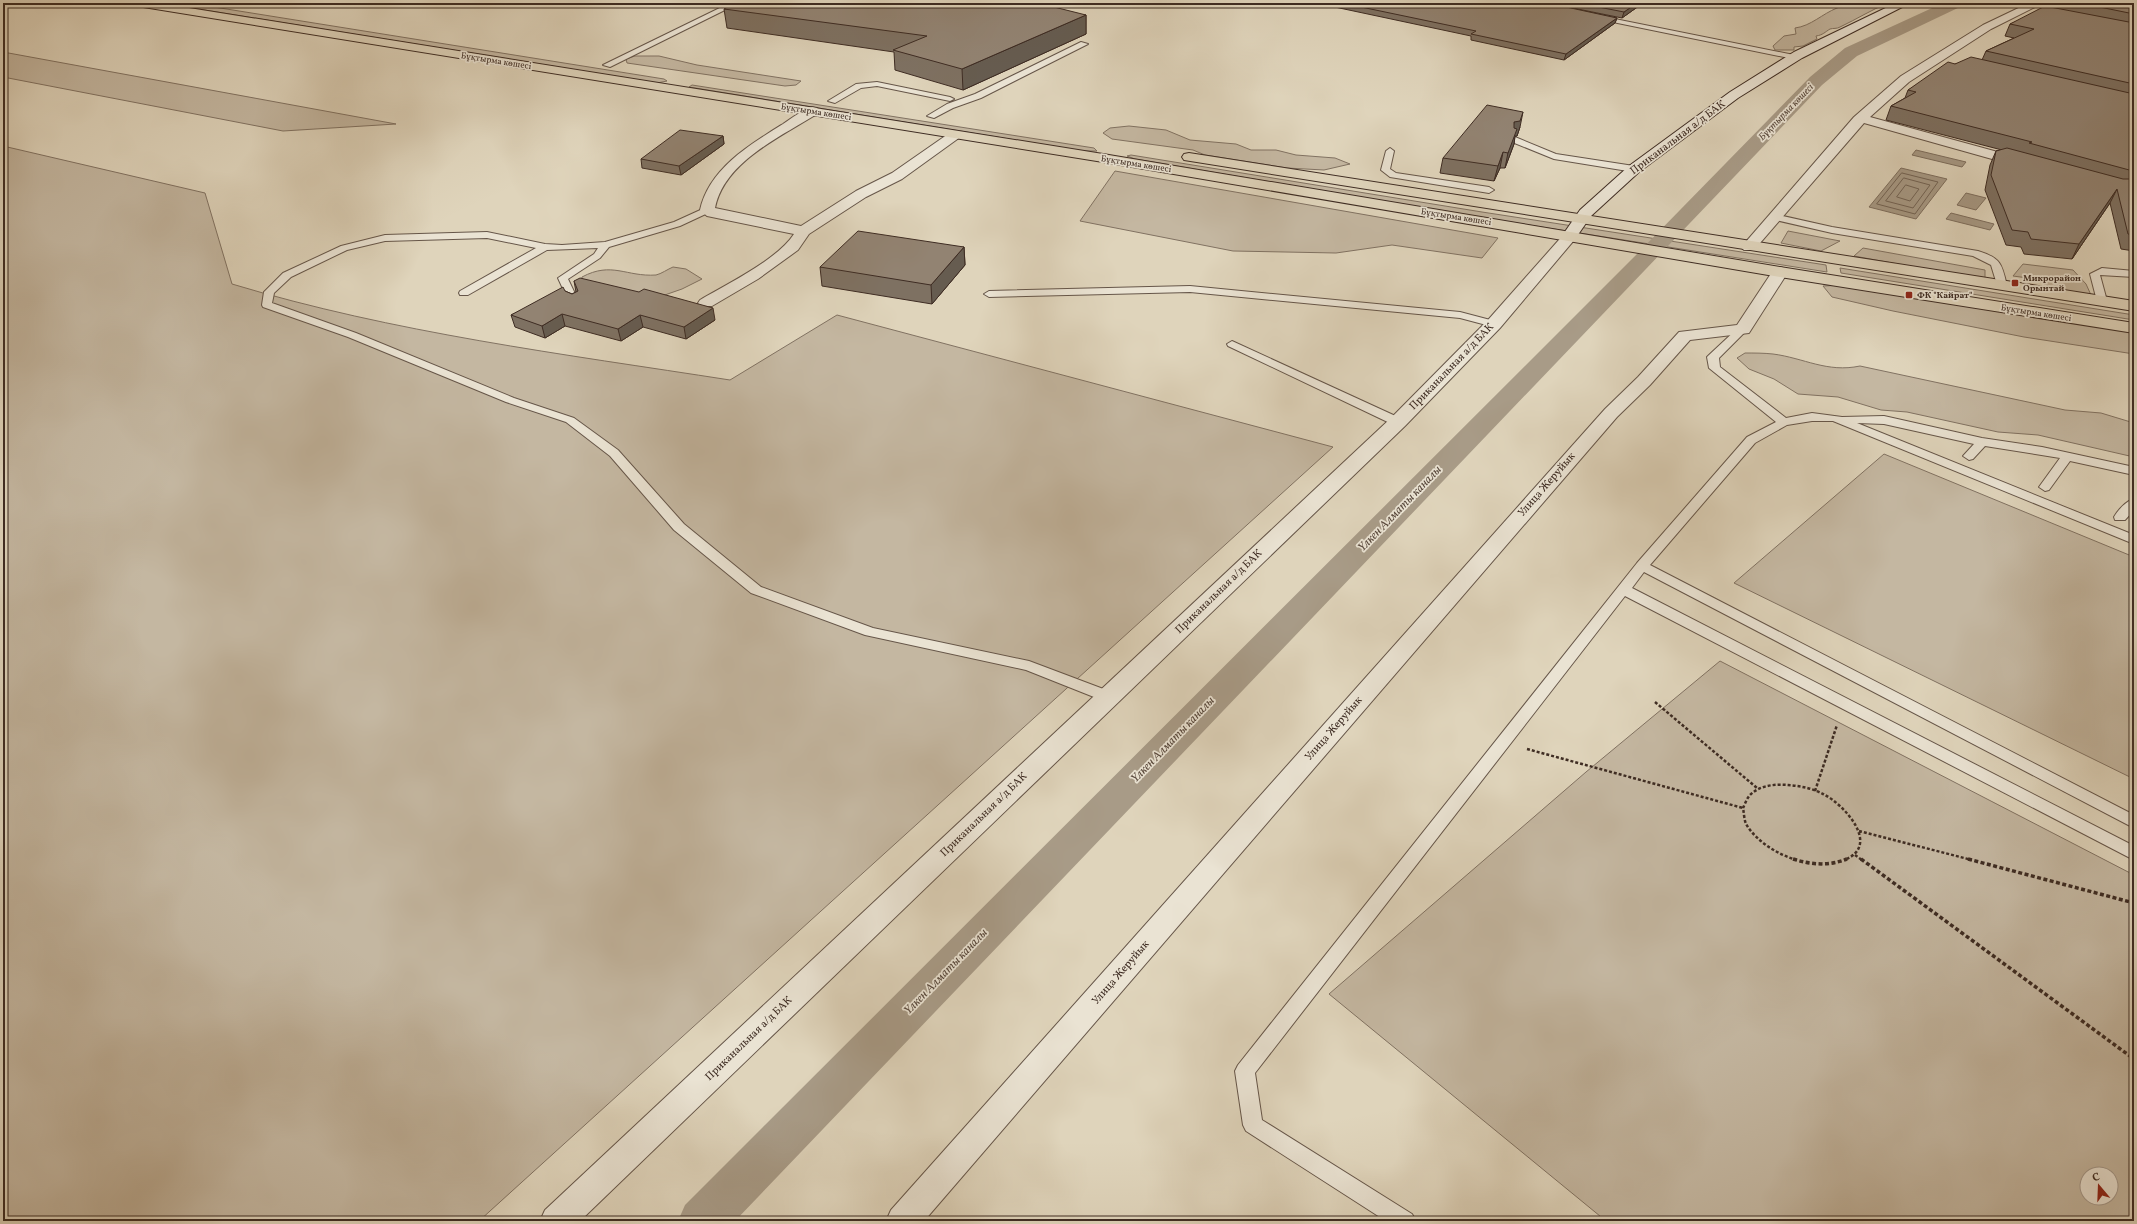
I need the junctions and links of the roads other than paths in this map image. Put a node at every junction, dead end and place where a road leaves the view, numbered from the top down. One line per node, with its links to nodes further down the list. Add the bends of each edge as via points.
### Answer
1 (138, 3): 16 (main road, Бұқтырма көшесі)
2 (216, 3): 7 (main road)
3 (736, 3): 13 (lane)
4 (1905, 3): 9 (street, Приканальная а/д БАК)
5 (2041, 8): 10 (street, via 2025,9 1987,27)
6 (1588, 15): 9 (lane)
7 (396, 32)
8 (1084, 44): 18 (lane, via 990,88 976,88)
9 (1794, 58): 32 (street, Приканальная а/д БАК, via 1734,95)
10 (1937, 58): 12 (street); 23 (street, via 1905,79)
11 (592, 62): 13 (main road)
12 (1959, 62)
13 (607, 65): 14 (main road)
14 (630, 68)
15 (690, 78): 16 (main road)
16 (670, 88): 20 (main road, Бұқтырма көшесі)
17 (832, 101): 18 (lane, via 859,86 878,84); 19 (main road, Бұқтырма көшесі); 20 (main road, Бұқтырма көшесі)
18 (950, 102): 22 (lane)
19 (855, 104)
20 (814, 105): 25 (main road, Бұқтырма көшесі); 36 (street, via 743,156 719,179 707,202)
21 (916, 114): 22 (main road)
22 (931, 116): 24 (main road)
23 (1861, 118): 31 (street); 37 (street)
24 (954, 120)
25 (956, 135): 30 (main road, Бұқтырма көшесі); 39 (street, via 897,176 861,194)
26 (1515, 140): 32 (lane, via 1554,156)
27 (1116, 146): 30 (main road)
28 (1390, 151): 33 (lane, via 1385,170 1389,173 1402,178)
29 (1179, 156): 35 (main road, Бұқтырма көшесі)
30 (1103, 158): 38 (main road, Бұқтырма көшесі)
31 (2035, 167)
32 (1634, 170): 38 (street, Приканальная а/д БАК)
33 (1439, 183): 34 (lane); 35 (lane)
34 (1489, 190)
35 (1431, 196): 38 (main road, Бұқтырма көшесі)
36 (707, 210): 39 (street); 40 (lane, via 677,224)
37 (1774, 217): 42 (street); 45 (lane, via 1832,230 1992,258 1997,264)
38 (1576, 227): 42 (main road, Бұқтырма көшесі, via 1644,229); 43 (main road, Бұқтырма көшесі, via 1595,240); 52 (street, Приканальная а/д БАК)
39 (803, 231): 50 (street, via 793,247 752,276)
40 (606, 245): 41 (lane); 49 (lane, via 597,256 563,278)
41 (545, 247): 46 (lane); 69 (lane, via 487,235 385,238 344,248 287,275 269,292 267,304 352,335 510,400 570,420 614,453 680,527 756,590 870,632 1028,666)
42 (1749, 247): 45 (main road, Бұқтырма көшесі)
43 (1780, 272): 53 (main road, Бұқтырма көшесі); 54 (street)
44 (2134, 274): 48 (lane, via 2102,271 2095,274)
45 (2002, 286): 48 (main road, Бұқтырма көшесі)
46 (464, 293)
47 (989, 294): 52 (lane, via 1190,289 1460,315)
48 (2102, 301): 51 (main road, Бұқтырма көшесі)
49 (574, 302)
50 (706, 303)
51 (2134, 306)
52 (1494, 324): 57 (street, Приканальная а/д БАК)
53 (2134, 328)
54 (1743, 329): 58 (lane, via 1713,357 1715,368); 73 (street, Улица Жеруйык, via 1685,336 1611,413)
55 (1232, 344): 57 (lane)
56 (1835, 418): 58 (lane, via 1812,417); 59 (lane, via 1884,420); 66 (lane)
57 (1398, 422): 69 (street, Приканальная а/д БАК)
58 (1784, 422): 67 (lane, via 1751,440)
59 (1982, 442): 60 (lane); 61 (lane)
60 (1969, 456)
61 (2067, 457): 62 (lane); 63 (lane)
62 (2134, 470)
63 (2045, 488)
64 (2134, 503): 65 (lane)
65 (2120, 517)
66 (2134, 540)
67 (1642, 566): 68 (lane); 70 (lane)
68 (1624, 590): 71 (lane); 74 (lane, via 1245,1071 1253,1125)
69 (1109, 697): 72 (street, Приканальная а/д БАК)
70 (2134, 822)
71 (2134, 854)
72 (557, 1221)
73 (903, 1221)
74 (1405, 1221)

